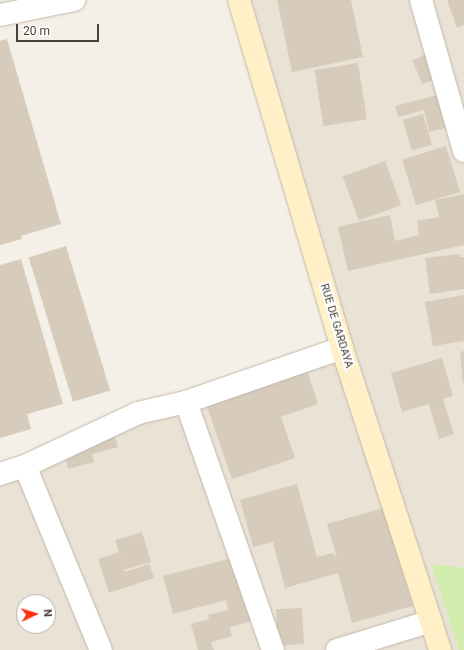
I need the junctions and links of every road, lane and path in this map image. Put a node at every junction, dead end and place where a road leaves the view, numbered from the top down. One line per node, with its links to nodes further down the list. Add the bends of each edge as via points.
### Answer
1 (74, 0): 4 (street)
2 (239, 0): 6 (street, RUE DE GARDAYA)
3 (421, 0): 5 (street)
4 (0, 15)
5 (464, 151)
6 (342, 348): 7 (street); 10 (street, RUE DE GARDAYA)
7 (186, 402): 8 (street, via 138,413); 12 (street)
8 (25, 466): 9 (street); 11 (street)
9 (0, 474)
10 (431, 621): 13 (street); 14 (street, RUE DE GARDAYA)
11 (101, 650)
12 (273, 650)
13 (337, 650)
14 (440, 650)

